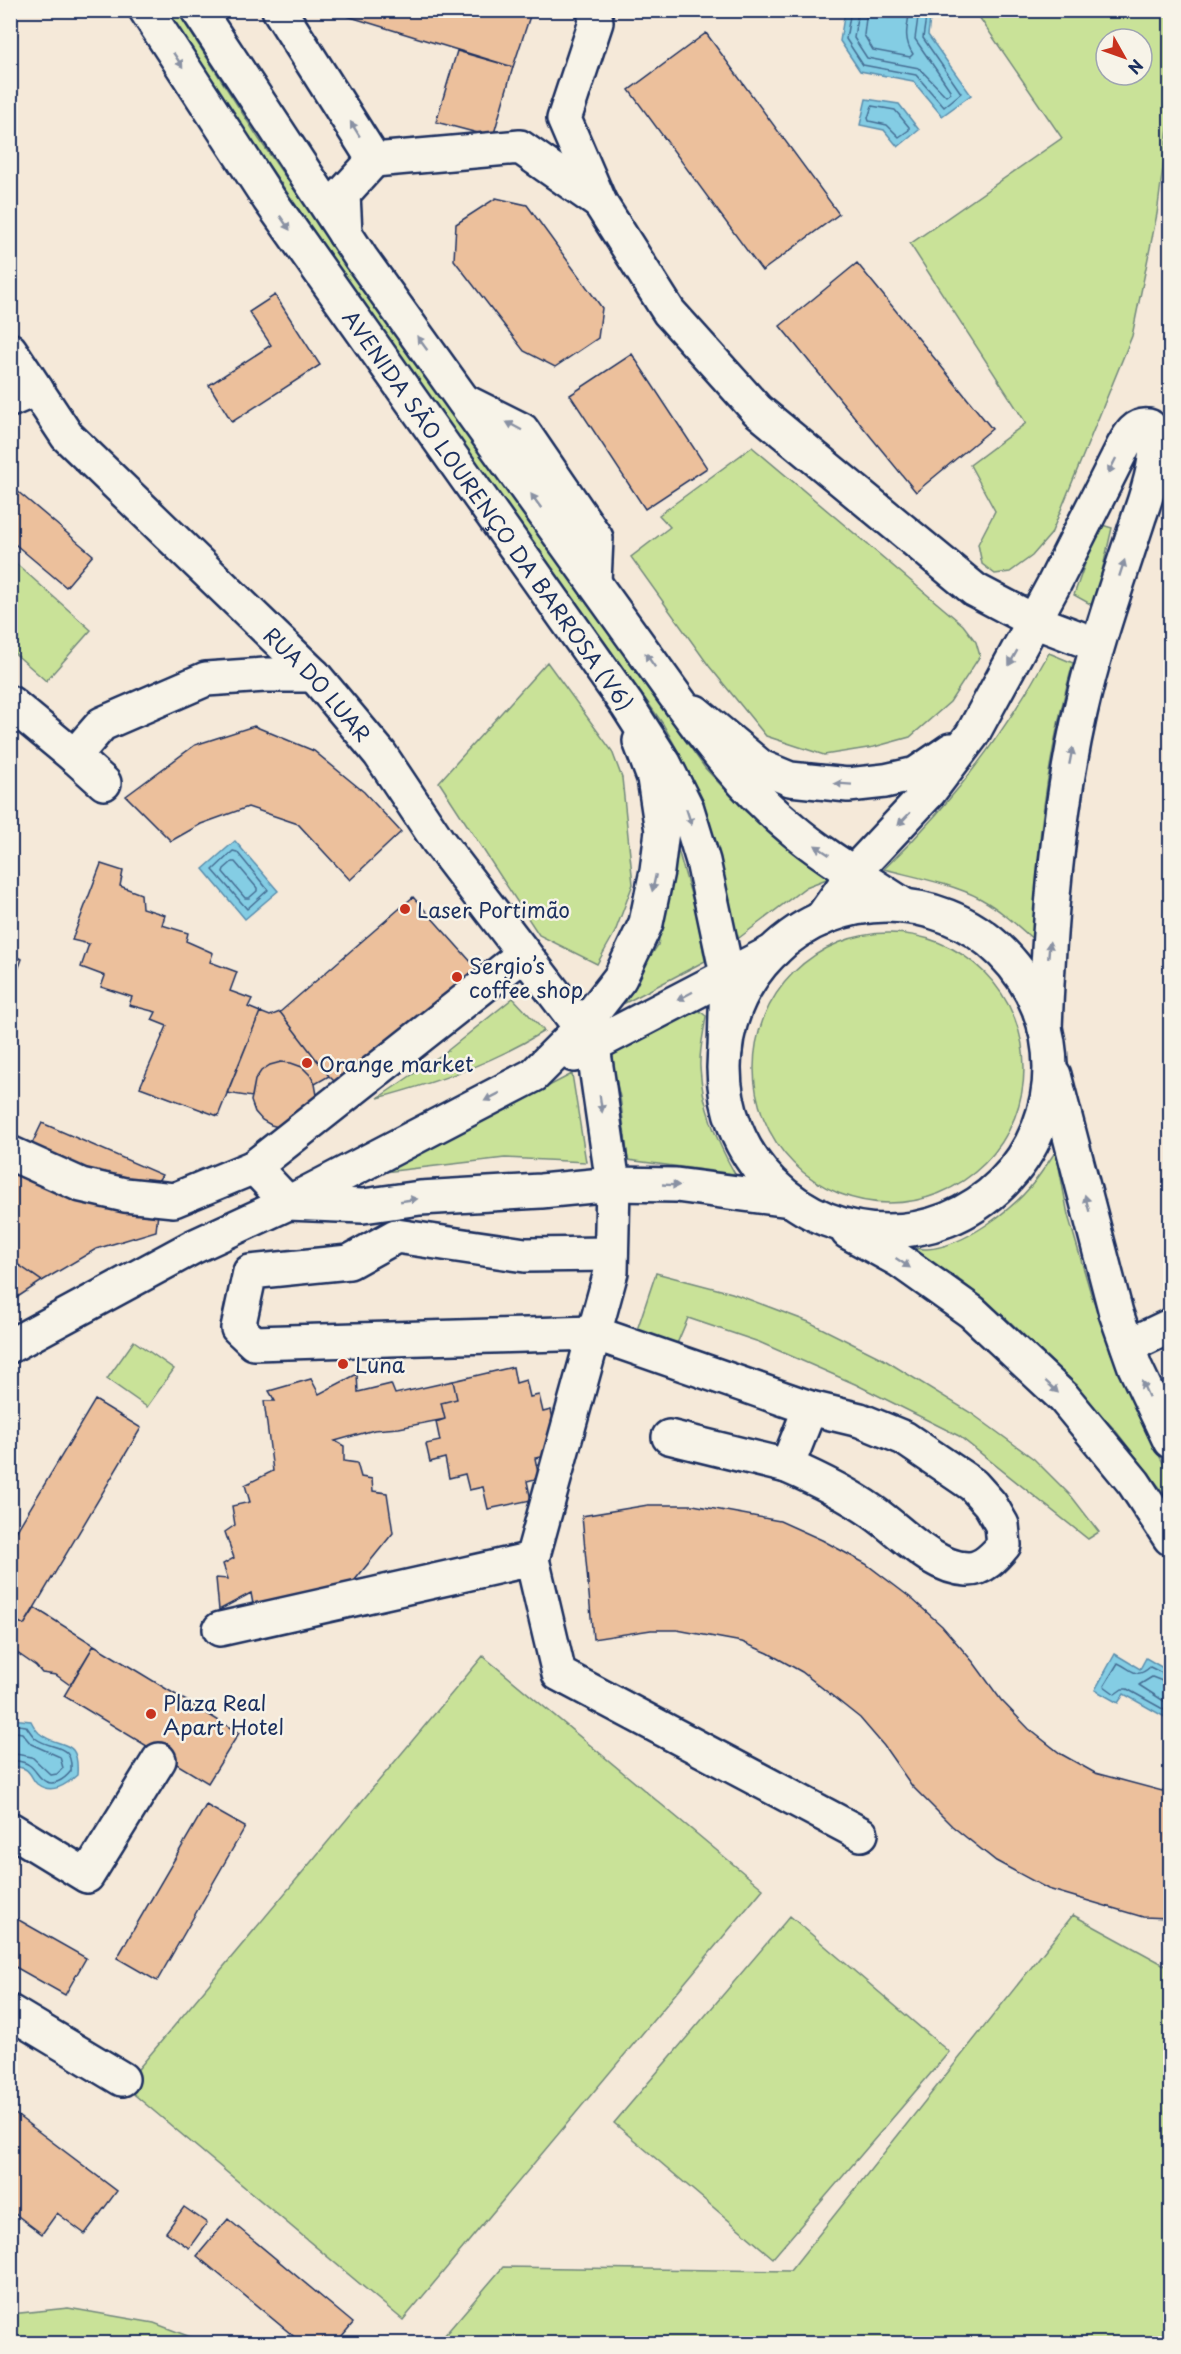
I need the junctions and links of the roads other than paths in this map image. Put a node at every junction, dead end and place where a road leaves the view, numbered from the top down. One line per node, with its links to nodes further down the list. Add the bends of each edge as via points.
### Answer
1 (146, 10): 17 (street, AVENIDA SÃO LOURENÇO DA BARROSA (V6), one-way to 17, via 269,199)
2 (198, 10): 9 (street, AVENIDA SÃO LOURENÇO DA BARROSA (V6))
3 (279, 10): 7 (street, one-way to 3)
4 (594, 10): 5 (street, via 596,22)
5 (564, 119): 6 (street); 8 (street)
6 (520, 147): 7 (street); 8 (street)
7 (374, 160): 9 (street, via 343,194)
8 (600, 203): 12 (street, via 669,312 756,410 975,590)
9 (345, 234): 15 (street, AVENIDA SÃO LOURENÇO DA BARROSA (V6), one-way to 9)
10 (10, 350): 11 (street, RUA DO LUAR)
11 (23, 394): 14 (street, RUA DO LUAR)
12 (1034, 621): 13 (street); 13 (street, one-way to 12, via 1152,477 1155,435 1149,426 1135,430 1123,447); 18 (street, one-way to 18)
13 (1097, 645): 28 (street, one-way to 13, via 1048,954 1068,772)
14 (314, 675): 19 (street, via 206,679 102,724); 25 (street, RUA DO LUAR, via 380,754 438,841)
15 (676, 697): 18 (street, one-way to 15, via 916,774 885,782 848,785 790,779 761,767); 21 (street, AVENIDA SÃO LOURENÇO DA BARROSA (V6), one-way to 15, via 792,830 755,796)
16 (10, 703): 19 (street)
17 (627, 705): 26 (street, AVENIDA SÃO LOURENÇO DA BARROSA (V6), one-way to 26, via 664,763 687,809); 27 (street, one-way to 27, via 654,778 663,831 646,923)
18 (972, 735): 21 (street, one-way to 21, via 929,792)
19 (74, 756): 20 (street)
20 (104, 783)
21 (854, 872): 22 (street, AVENIDA SÃO LOURENÇO DA BARROSA (V6)); 23 (street)
22 (905, 906): 23 (street, AVENIDA SÃO LOURENÇO DA BARROSA (V6), via 848,910); 28 (street, AVENIDA SÃO LOURENÇO DA BARROSA (V6), via 959,922 1005,955 1036,1002)
23 (821, 919): 24 (street, AVENIDA SÃO LOURENÇO DA BARROSA (V6))
24 (774, 951): 26 (street); 29 (street, AVENIDA SÃO LOURENÇO DA BARROSA (V6), via 740,997)
25 (524, 954): 27 (street, RUA DO LUAR); 31 (street)
26 (727, 974): 27 (street, one-way to 27); 29 (street, AVENIDA SÃO LOURENÇO DA BARROSA (V6))
27 (587, 1037): 32 (street, one-way to 32); 33 (street, one-way to 33, via 534,1075)
28 (1047, 1043): 35 (street, AVENIDA SÃO LOURENÇO DA BARROSA (V6), via 1049,1086 1033,1140 1018,1165 977,1204 943,1221 897,1231 868,1231 841,1225); 41 (street, AVENIDA SÃO LOURENÇO DA BARROSA (V6), one-way to 28, via 1116,1313)
29 (724, 1051): 35 (street, AVENIDA SÃO LOURENÇO DA BARROSA (V6), via 728,1107 737,1135 769,1182)
30 (10, 1153): 31 (street, via 81,1185 174,1200)
31 (255, 1167): 33 (street)
32 (613, 1184): 34 (street, one-way to 32); 35 (street, one-way to 35, via 676,1185); 37 (street)
33 (288, 1203): 34 (street); 40 (street, via 193,1247)
34 (363, 1206): 36 (street)
35 (802, 1207): 46 (street, AVENIDA SÃO LOURENÇO DA BARROSA (V6), one-way to 46, via 899,1260 972,1312 1064,1398 1134,1483)
36 (396, 1236): 37 (street, via 525,1255); 39 (street, via 348,1262 250,1272 238,1328 254,1343)
37 (611, 1254): 39 (street, via 611,1272)
38 (1170, 1326): 41 (street)
39 (594, 1333): 42 (street); 47 (street)
40 (10, 1346)
41 (1128, 1346): 44 (street, AVENIDA SÃO LOURENÇO DA BARROSA (V6), one-way to 41)
42 (810, 1408): 45 (street); 45 (street, via 860,1420 904,1438 973,1485 1002,1525 1004,1545 991,1561 969,1569 942,1564 865,1507)
43 (669, 1437): 45 (street)
44 (1170, 1441)
45 (787, 1466)
46 (1170, 1538)
47 (532, 1559): 48 (street); 51 (street, via 560,1674)
48 (220, 1629)
49 (159, 1760): 50 (street, via 87,1876)
50 (10, 1829)
51 (861, 1834)
52 (10, 2012): 53 (street)
53 (122, 2079)

